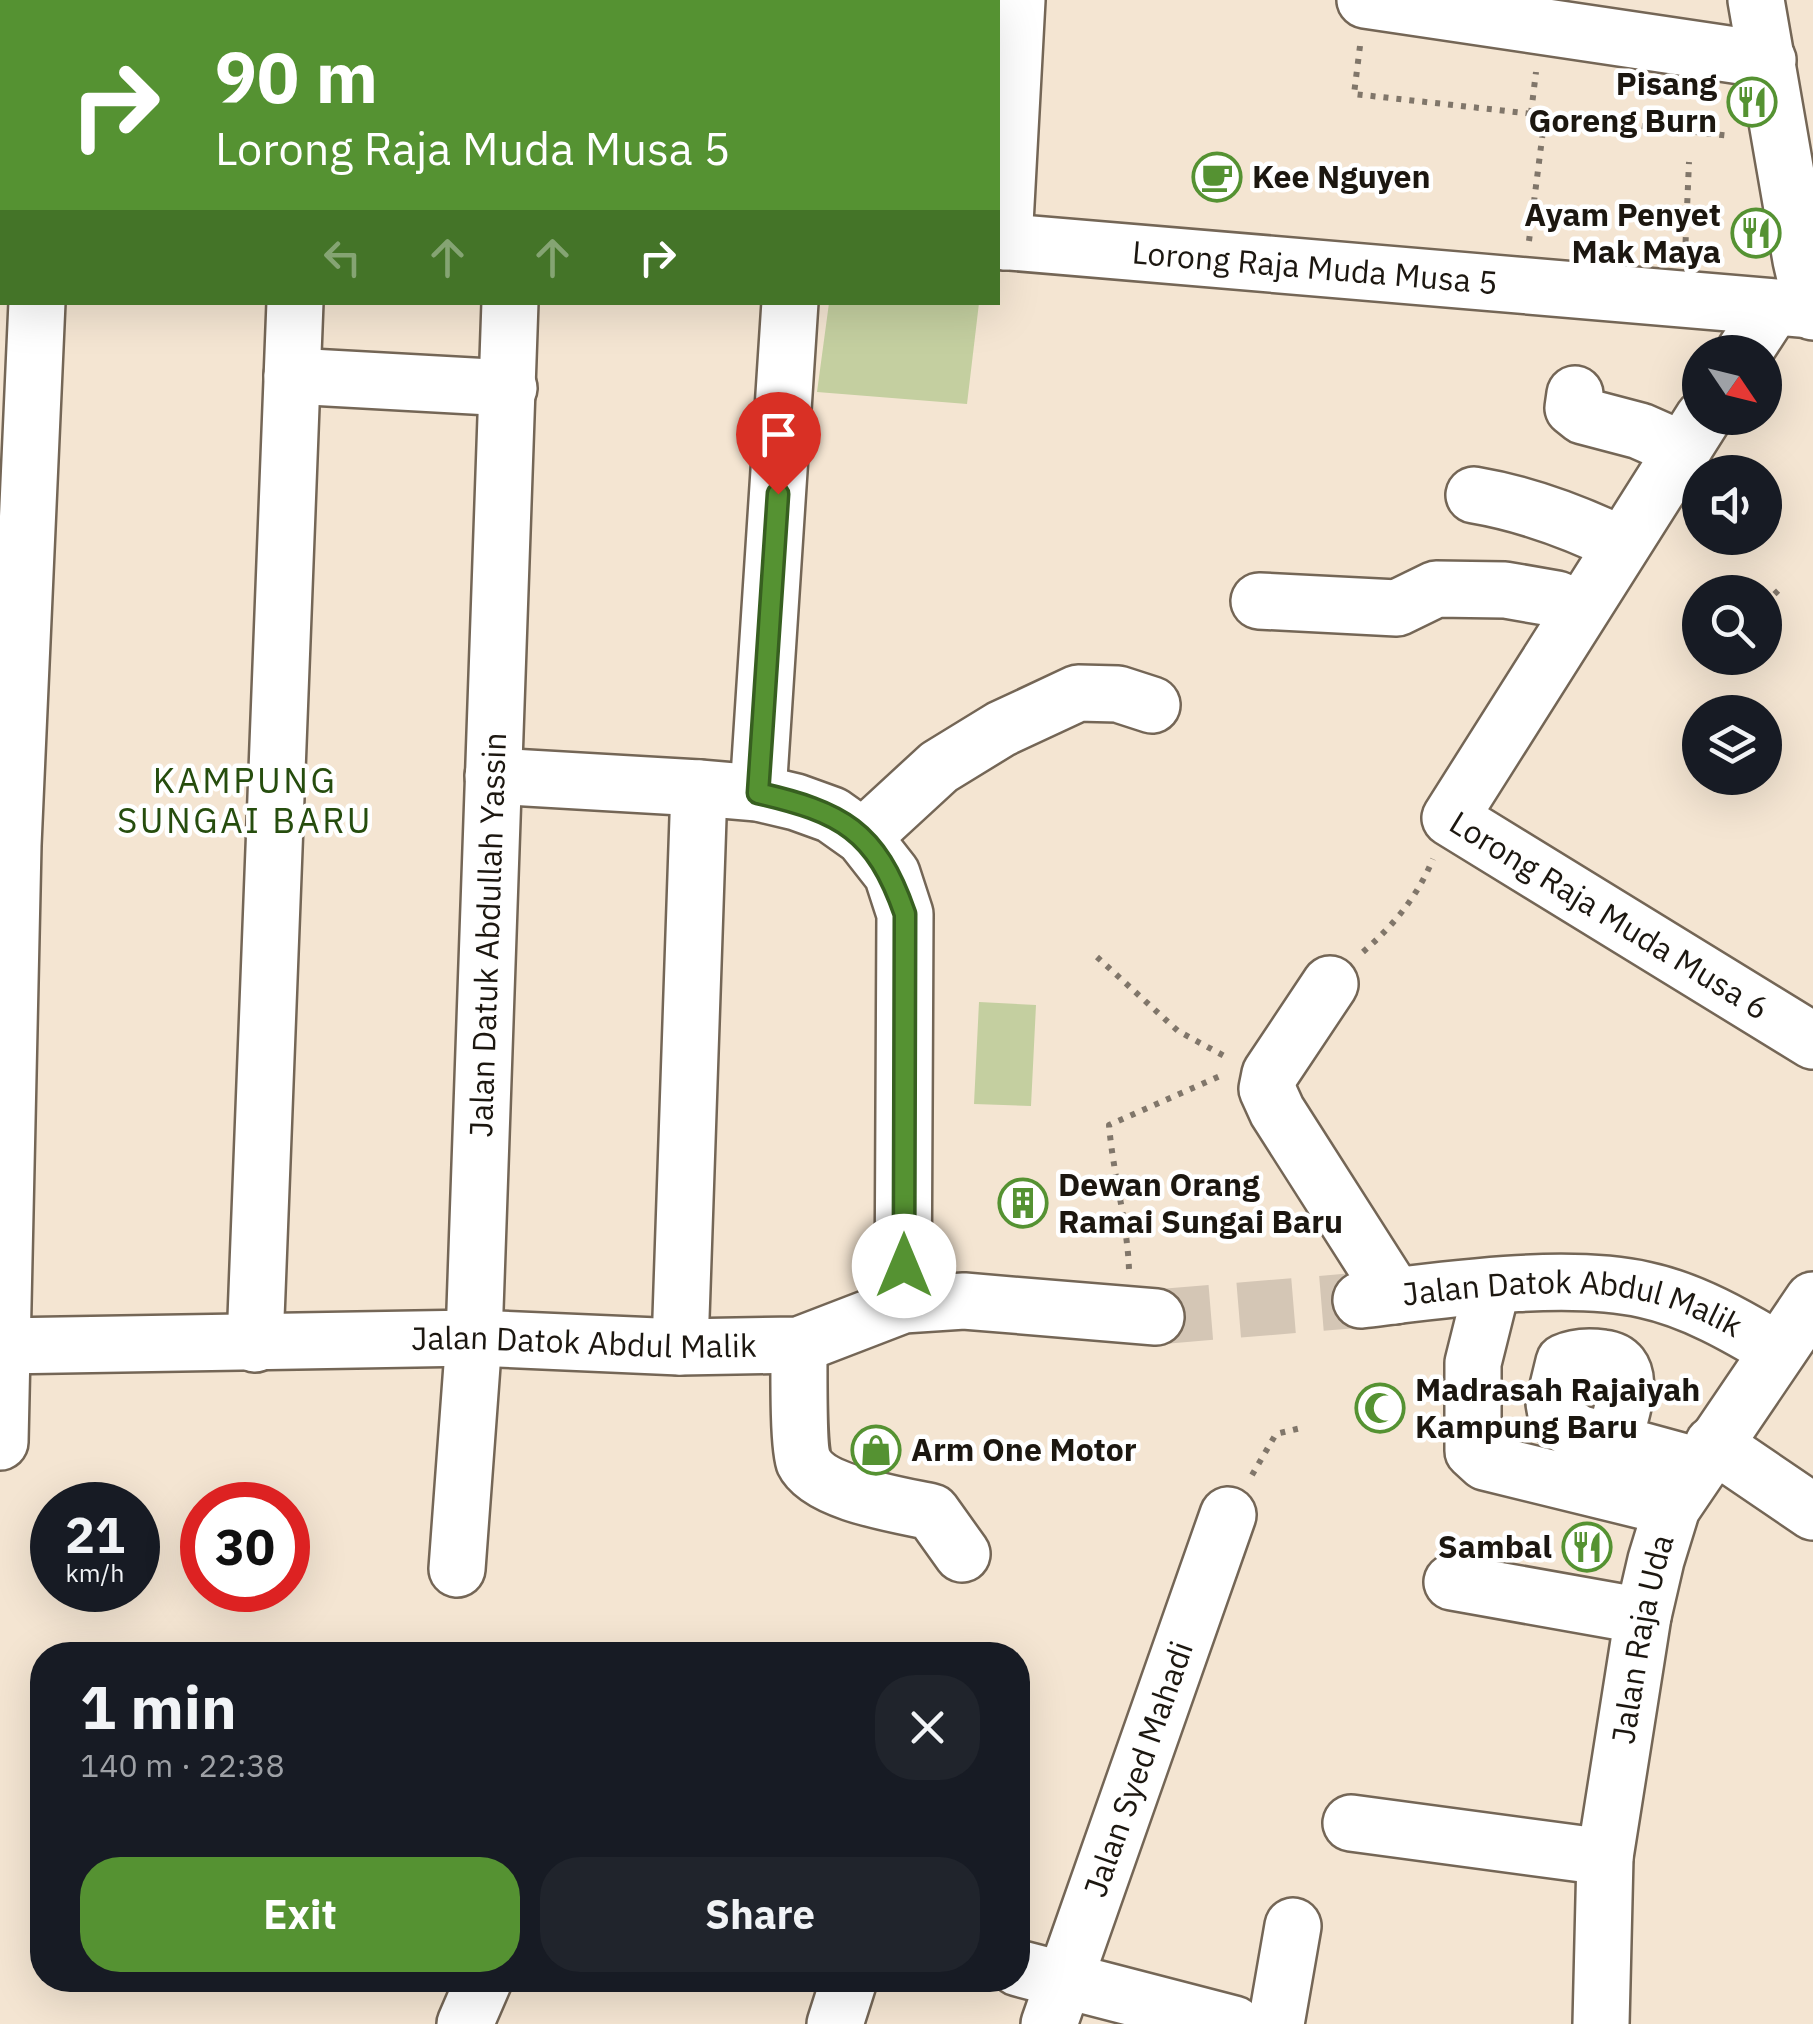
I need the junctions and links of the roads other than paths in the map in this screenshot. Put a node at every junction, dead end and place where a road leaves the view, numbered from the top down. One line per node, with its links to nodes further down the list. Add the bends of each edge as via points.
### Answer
1 (1017, 0): 5 (street)
2 (1365, 0): 4 (street)
3 (1756, 0): 4 (street)
4 (1768, 60): 6 (street, via 1782,141)
5 (1001, 242): 6 (street, Lorong Raja Muda Musa 5, via 1683,301)
6 (1792, 298)
7 (37, 305): 34 (street, via 13,845)
8 (295, 305): 11 (street)
9 (510, 305): 12 (street, Jalan Datuk Abdullah Yassin)
10 (790, 305): 23 (street)
11 (292, 376): 12 (street); 32 (street)
12 (509, 388): 21 (street, Jalan Datuk Abdullah Yassin)
13 (1576, 394): 14 (street, via 1573,408 1583,416)
14 (1682, 433)
15 (1692, 435): 17 (street, Lorong Raja Muda Musa 6)
16 (1474, 494): 17 (street, via 1519,503)
17 (1622, 545): 19 (street, Lorong Raja Muda Musa 6)
18 (1259, 600): 19 (street, via 1397,608 1436,589 1505,590 1557,599)
19 (1580, 611): 26 (street, Lorong Raja Muda Musa 6, via 1450,818)
20 (1152, 705): 24 (street, via 1118,694 1062,700 939,767)
21 (493, 776): 22 (street); 31 (street, Jalan Datuk Abdullah Yassin)
22 (699, 788): 23 (street); 35 (street)
23 (758, 793): 24 (street, via 832,814)
24 (863, 837): 29 (street, via 892,874 905,914)
25 (1330, 984): 27 (street, Jalan Datok Abdul Malik, via 1270,1074 1255,1077 1378,1298)
26 (1813, 1041)
27 (1492, 1287): 36 (street, Jalan Datok Abdul Malik, via 1597,1284 1646,1290 1737,1326); 39 (street, via 1473,1363 1473,1451 1485,1462)
28 (1813, 1300): 36 (street, Jalan Raja Uda)
29 (904, 1305): 30 (street, Jalan Datok Abdul Malik, via 964,1301); 33 (street, Jalan Datok Abdul Malik)
30 (1142, 1316)
31 (474, 1338): 32 (street, Jalan Datok Abdul Malik); 35 (street, Jalan Datok Abdul Malik); 43 (street, Jalan Datuk Abdullah Yassin)
32 (256, 1344): 34 (street, Jalan Datok Abdul Malik)
33 (798, 1345): 35 (street, Jalan Datok Abdul Malik); 42 (street, via 803,1460 817,1478 836,1490 932,1512)
34 (2, 1346): 38 (street)
35 (680, 1346)
36 (1777, 1350): 39 (street, Jalan Raja Uda)
37 (1614, 1441): 39 (street)
38 (0, 1442)
39 (1695, 1473): 40 (street); 45 (street, Jalan Raja Uda)
40 (1813, 1512)
41 (1228, 1515): 49 (street, Jalan Syed Mahadi)
42 (962, 1554)
43 (457, 1569)
44 (1452, 1582): 45 (street)
45 (1643, 1616): 47 (street, Jalan Raja Uda)
46 (1351, 1823): 47 (street)
47 (1604, 1857): 56 (street, Jalan Raja Uda)
48 (1293, 1926): 55 (street)
49 (1043, 1991): 54 (street)
50 (479, 1992): 52 (street)
51 (845, 1992): 53 (street)
52 (465, 2024)
53 (835, 2024)
54 (1234, 2024)
55 (1276, 2024)
56 (1602, 2024)

